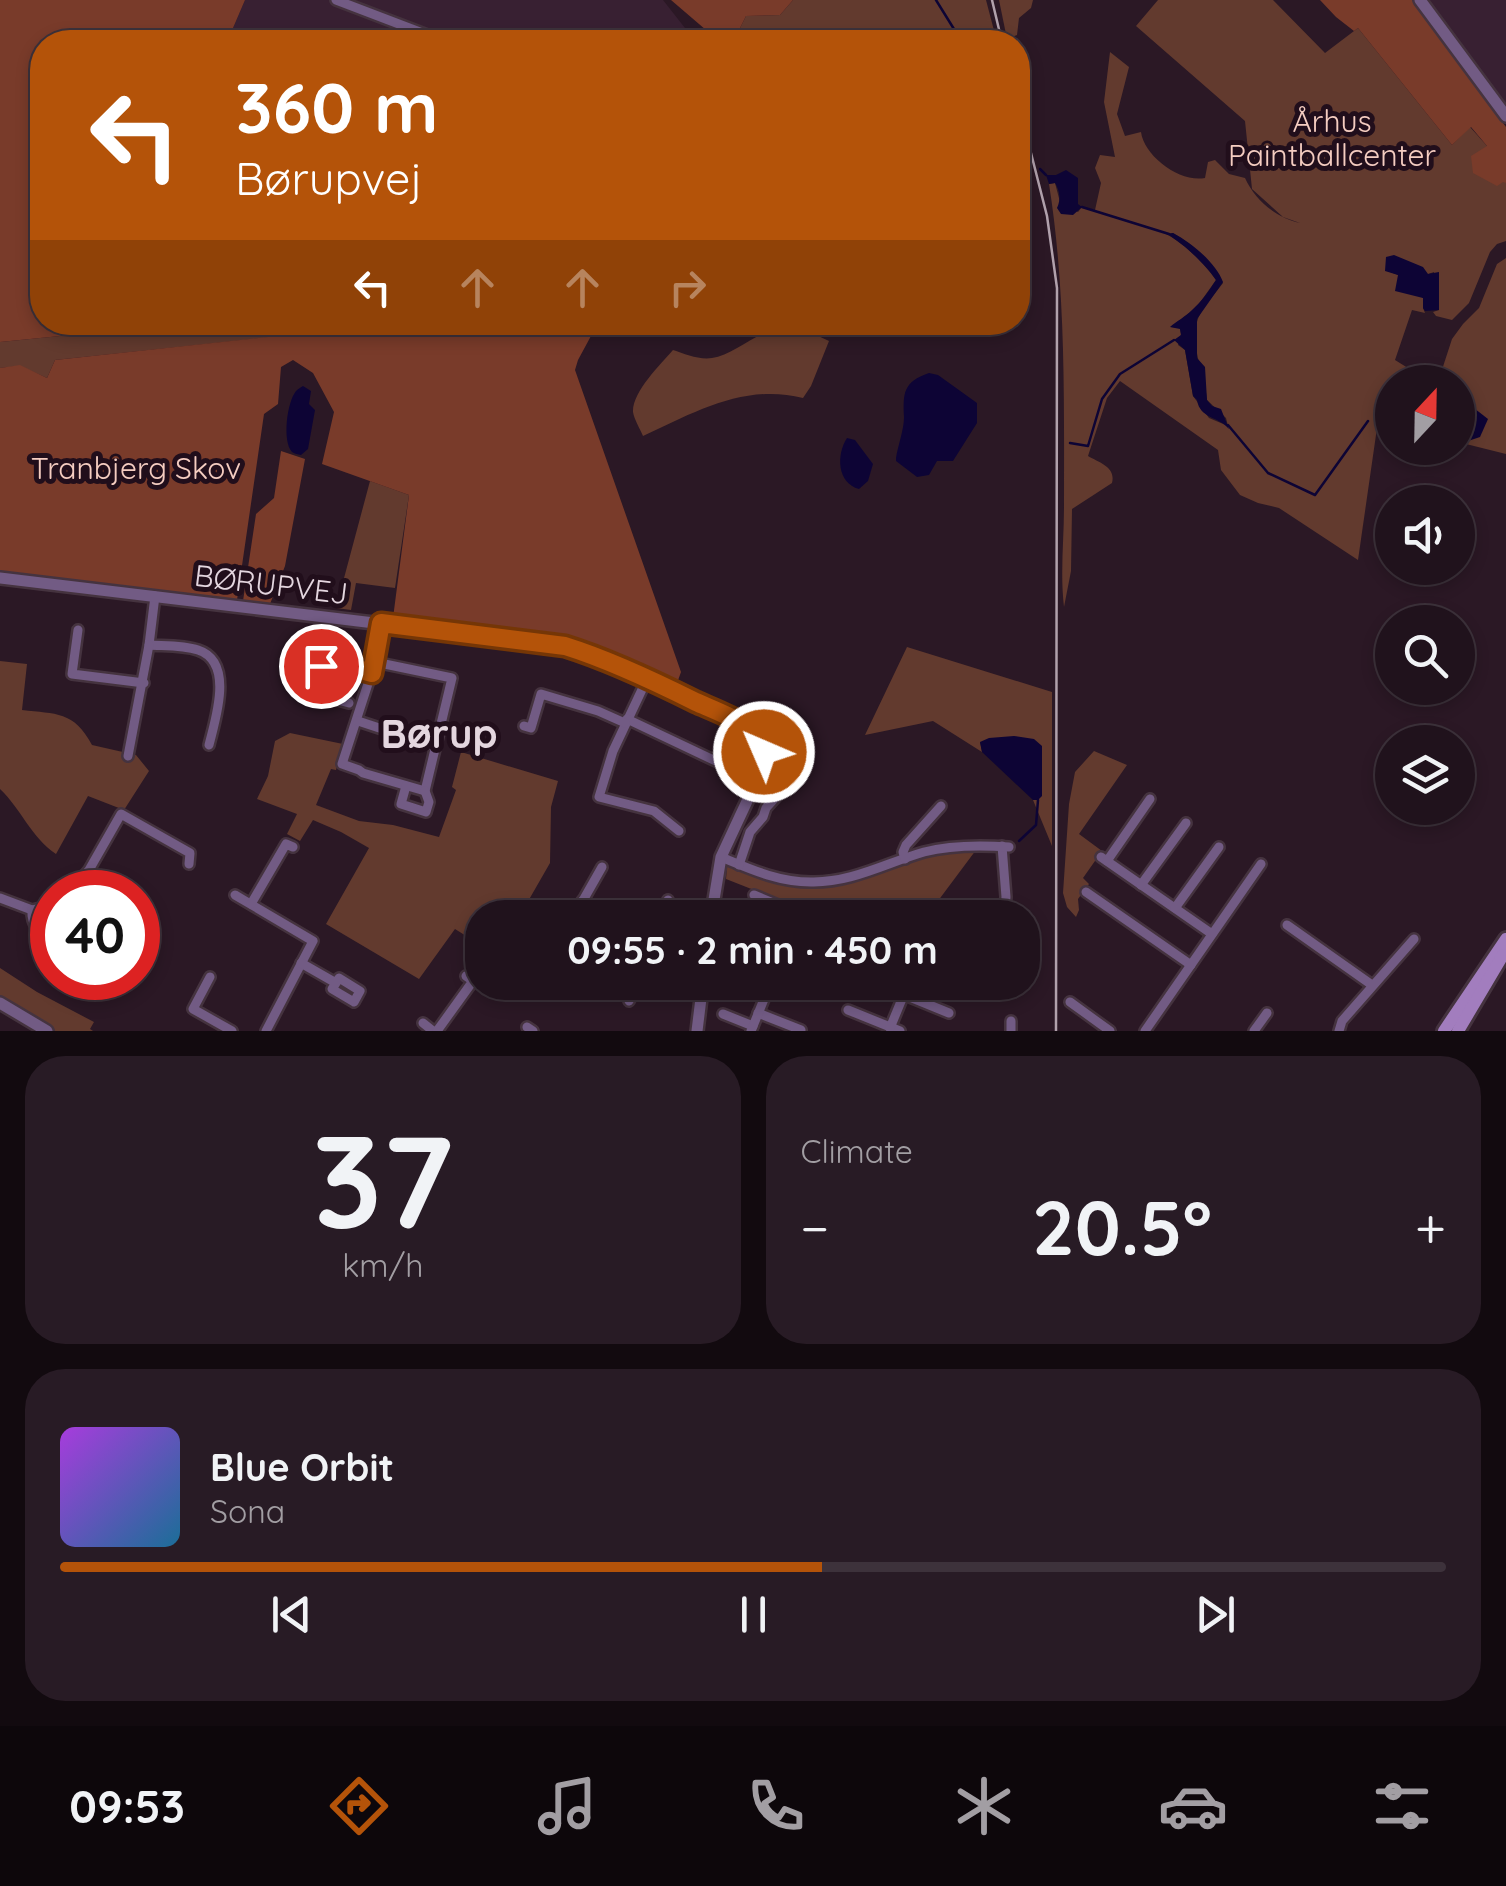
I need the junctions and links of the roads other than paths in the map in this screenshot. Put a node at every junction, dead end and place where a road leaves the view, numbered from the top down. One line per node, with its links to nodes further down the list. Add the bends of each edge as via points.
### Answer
1 (336, 0): 3 (street)
2 (1420, 0): 4 (street)
3 (415, 30)
4 (1506, 116)
5 (0, 578): 6 (street, BØRUPVEJ)
6 (155, 596): 7 (street, BØRUPVEJ); 9 (street, BØRUPVEJ)
7 (381, 623): 10 (street, BØRUPVEJ); 12 (street, BØRUPVEJ, via 565,646)
8 (78, 630): 13 (street, via 72,674)
9 (150, 645): 13 (street, BØRUPVEJ); 20 (street, via 197,650 214,662 220,696)
10 (375, 662): 11 (street, BØRUPVEJ); 21 (street, via 452,678)
11 (372, 673): 15 (street, via 329,661); 17 (street, BØRUPVEJ)
12 (646, 678): 18 (street); 33 (street, BØRUPVEJ, via 734,720 762,746 758,778)
13 (144, 683): 22 (street, BØRUPVEJ)
14 (293, 688): 15 (street)
15 (310, 693): 16 (street)
16 (349, 703)
17 (358, 721): 21 (street); 24 (street, BØRUPVEJ, via 342,764)
18 (626, 721): 19 (street, via 541,694 531,728); 23 (street); 30 (street, via 600,797 654,811)
19 (524, 726)
20 (209, 746)
21 (434, 746): 26 (street)
22 (128, 756)
23 (722, 764)
24 (406, 786): 26 (street, BØRUPVEJ); 26 (street, BØRUPVEJ, via 401,804 426,812)
25 (786, 786): 36 (street, via 750,832)
26 (425, 791)
27 (1150, 799): 40 (street, via 1104,859)
28 (941, 806): 34 (street, via 904,847)
29 (1186, 823): 40 (street)
30 (679, 831)
31 (293, 847): 49 (street, via 286,844)
32 (1219, 847): 50 (street)
33 (721, 857): 36 (street); 46 (street, BØRUPVEJ)
34 (905, 859): 36 (street, via 815,882 770,877); 48 (street, via 944,848 1006,847)
35 (190, 864): 39 (street, via 190,853 121,814)
36 (740, 864)
37 (1261, 864): 53 (street)
38 (602, 867): 45 (street)
39 (88, 870)
40 (1141, 885): 50 (street)
41 (1086, 892): 58 (street)
42 (235, 895): 49 (street)
43 (754, 895): 47 (street)
44 (0, 898): 51 (street)
45 (583, 900)
46 (715, 900)
47 (765, 900)
48 (1006, 900)
49 (251, 904): 57 (street, via 313,941)
50 (1175, 908): 53 (street)
51 (30, 909)
52 (1287, 925): 61 (street)
53 (1212, 934): 58 (street)
54 (1414, 939): 61 (street)
55 (1506, 939): 87 (main road)
56 (1506, 950): 88 (main road)
57 (301, 963): 60 (street); 80 (street)
58 (1190, 965): 84 (street)
59 (210, 977): 79 (street, via 193,1009)
60 (336, 983)
61 (1372, 985): 86 (street)
62 (465, 992): 81 (street)
63 (701, 1000): 82 (street)
64 (763, 1000): 71 (street)
65 (902, 1000): 77 (street)
66 (916, 1000): 72 (street)
67 (1070, 1002): 83 (street)
68 (0, 1003): 78 (street)
69 (848, 1010): 77 (street)
70 (1267, 1012): 85 (street)
71 (758, 1013): 75 (street); 76 (street)
72 (949, 1013)
73 (723, 1014): 75 (street)
74 (423, 1024): 81 (street)
75 (752, 1029)
76 (800, 1030)
77 (893, 1030)
78 (47, 1031)
79 (232, 1031)
80 (266, 1031)
81 (435, 1031)
82 (697, 1031)
83 (1110, 1031)
84 (1145, 1031)
85 (1254, 1031)
86 (1339, 1031)
87 (1444, 1031)
88 (1458, 1031)

